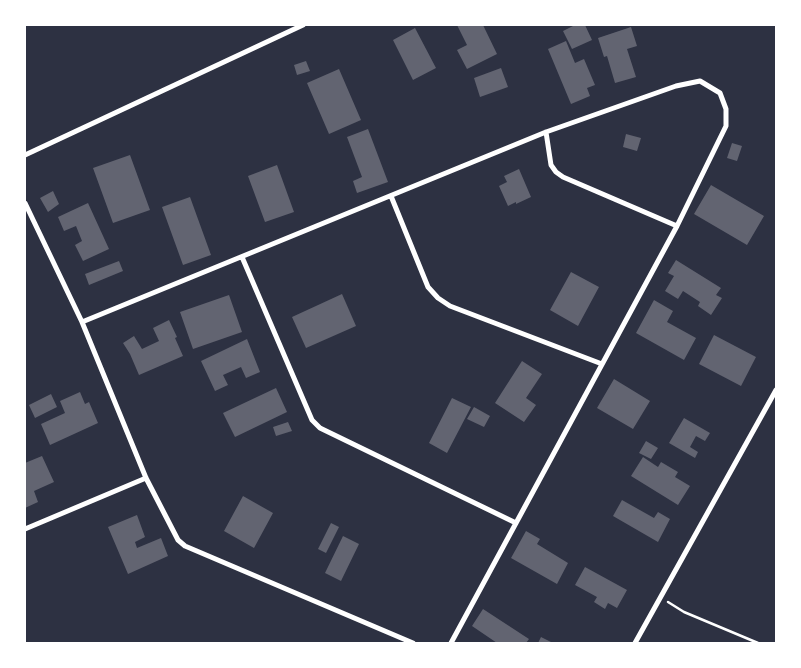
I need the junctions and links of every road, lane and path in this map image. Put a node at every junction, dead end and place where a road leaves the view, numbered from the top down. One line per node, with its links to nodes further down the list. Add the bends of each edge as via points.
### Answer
1 (303, 25): 3 (street)
2 (546, 132): 4 (street); 6 (street, via 551,165 556,172); 6 (street, via 676,86 700,81 720,93 726,109 726,126)
3 (25, 155)
4 (391, 196): 7 (street); 9 (street, via 428,287 438,298 450,306)
5 (25, 203): 8 (street)
6 (677, 226): 9 (street)
7 (242, 257): 8 (street); 12 (street, via 312,420 320,428)
8 (82, 322): 11 (street)
9 (602, 364): 12 (street)
10 (776, 390): 14 (street)
11 (146, 478): 13 (street); 15 (street, via 178,540 185,546)
12 (516, 523): 16 (street)
13 (25, 529)
14 (660, 597): 17 (street); 18 (path, via 684,612)
15 (413, 643)
16 (451, 643)
17 (635, 643)
18 (758, 643)

